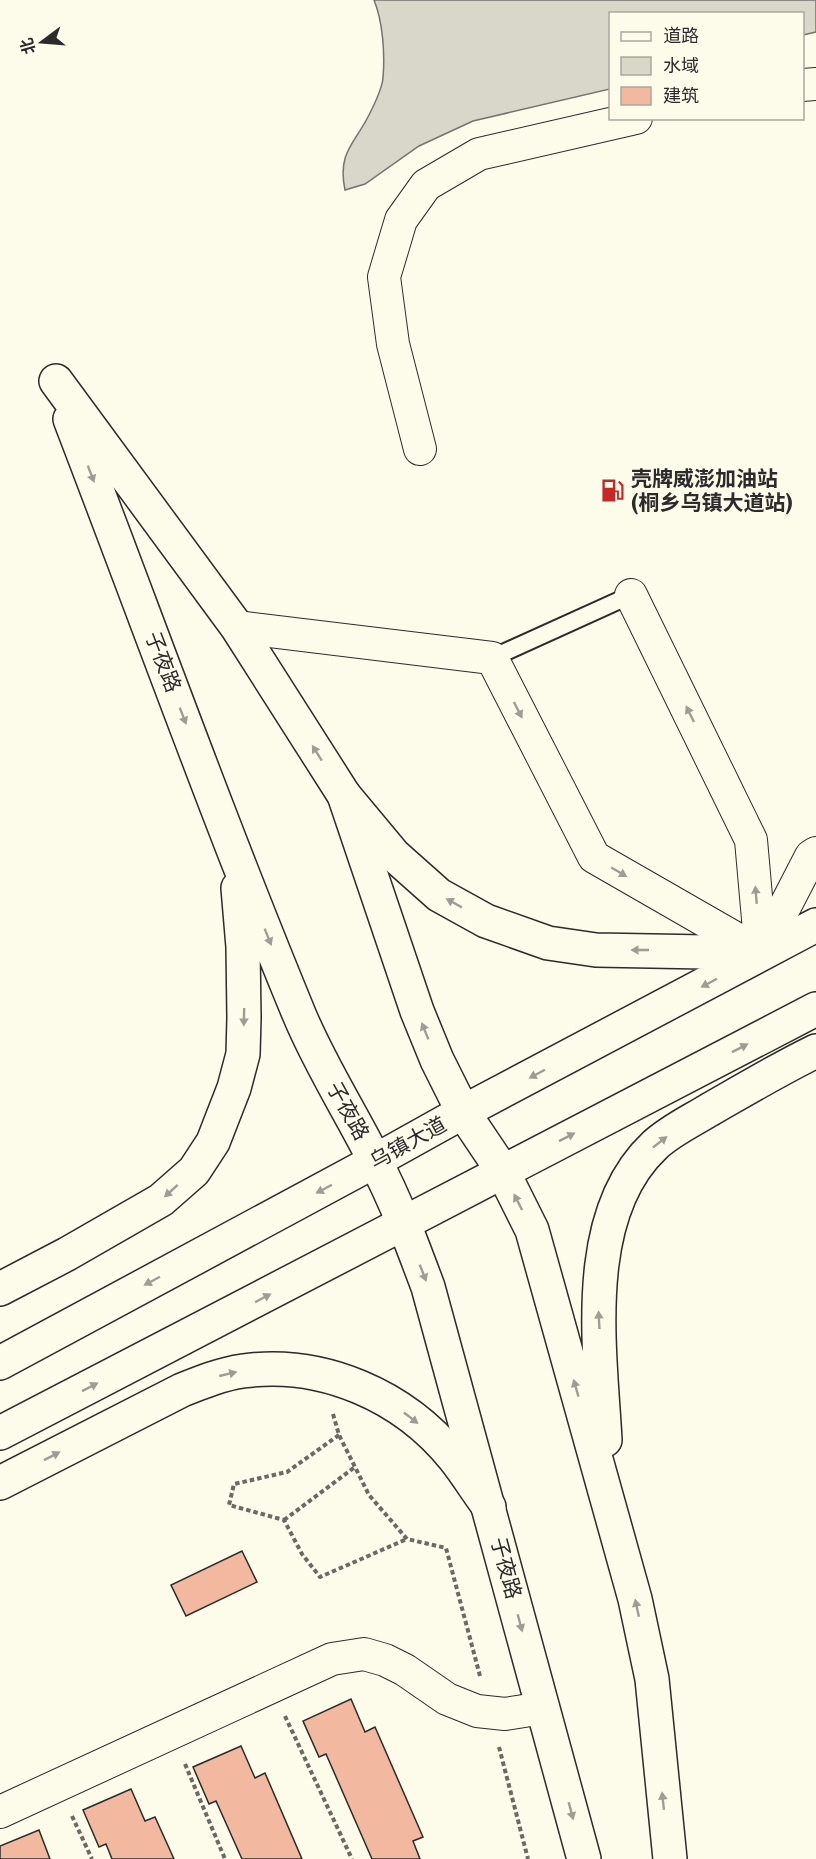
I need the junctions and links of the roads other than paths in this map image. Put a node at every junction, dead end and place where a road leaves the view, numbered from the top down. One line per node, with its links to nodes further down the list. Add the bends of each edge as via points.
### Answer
1 (627, 120): 2 (street, via 479,154 426,184 401,220 384,277 393,344)
2 (420, 449)
3 (631, 595): 5 (lane); 10 (street, one-way to 3, via 751,840)
4 (237, 627): 5 (street); 6 (main road, one-way to 4); 7 (main road, 子夜路, one-way to 7, via 56,381)
5 (492, 658): 10 (street, one-way to 10, via 594,857)
6 (344, 795): 10 (main road, one-way to 6, via 596,951 548,943 486,921 431,888 394,855); 13 (main road, one-way to 6, via 417,1011)
7 (236, 854): 14 (main road, 子夜路, one-way to 14, via 300,1016); 17 (main road, one-way to 17, via 243,947 243,1054 213,1142 194,1171 161,1200)
8 (816, 854): 10 (street, via 811,856)
9 (816, 925): 10 (main road, 乌镇大道)
10 (761, 953): 13 (main road, 乌镇大道, one-way to 13)
11 (816, 1009): 15 (main road, one-way to 11)
12 (816, 1051): 21 (main road, one-way to 12, via 598,1301 610,1221 628,1178 655,1144 763,1078)
13 (463, 1112): 14 (main road, 乌镇大道); 15 (main road)
14 (375, 1161): 16 (main road, 子夜路); 18 (main road, 乌镇大道, one-way to 18)
15 (502, 1170): 16 (main road); 21 (main road, one-way to 15, via 532,1230)
16 (404, 1224): 19 (main road, one-way to 16); 22 (main road, 子夜路, one-way to 22, via 429,1287)
17 (0, 1289)
18 (0, 1362)
19 (0, 1433)
20 (0, 1483): 22 (main road, one-way to 22, via 213,1378 282,1368 322,1373 365,1388 398,1408 454,1458)
21 (609, 1504): 26 (main road, one-way to 21, via 652,1679)
22 (489, 1507): 23 (main road, 子夜路, one-way to 23)
23 (543, 1708): 24 (street, via 505,1714 477,1711 447,1699 385,1660 364,1654 332,1659); 25 (main road, 子夜路, one-way to 25)
24 (0, 1812)
25 (584, 1859)
26 (670, 1859)

